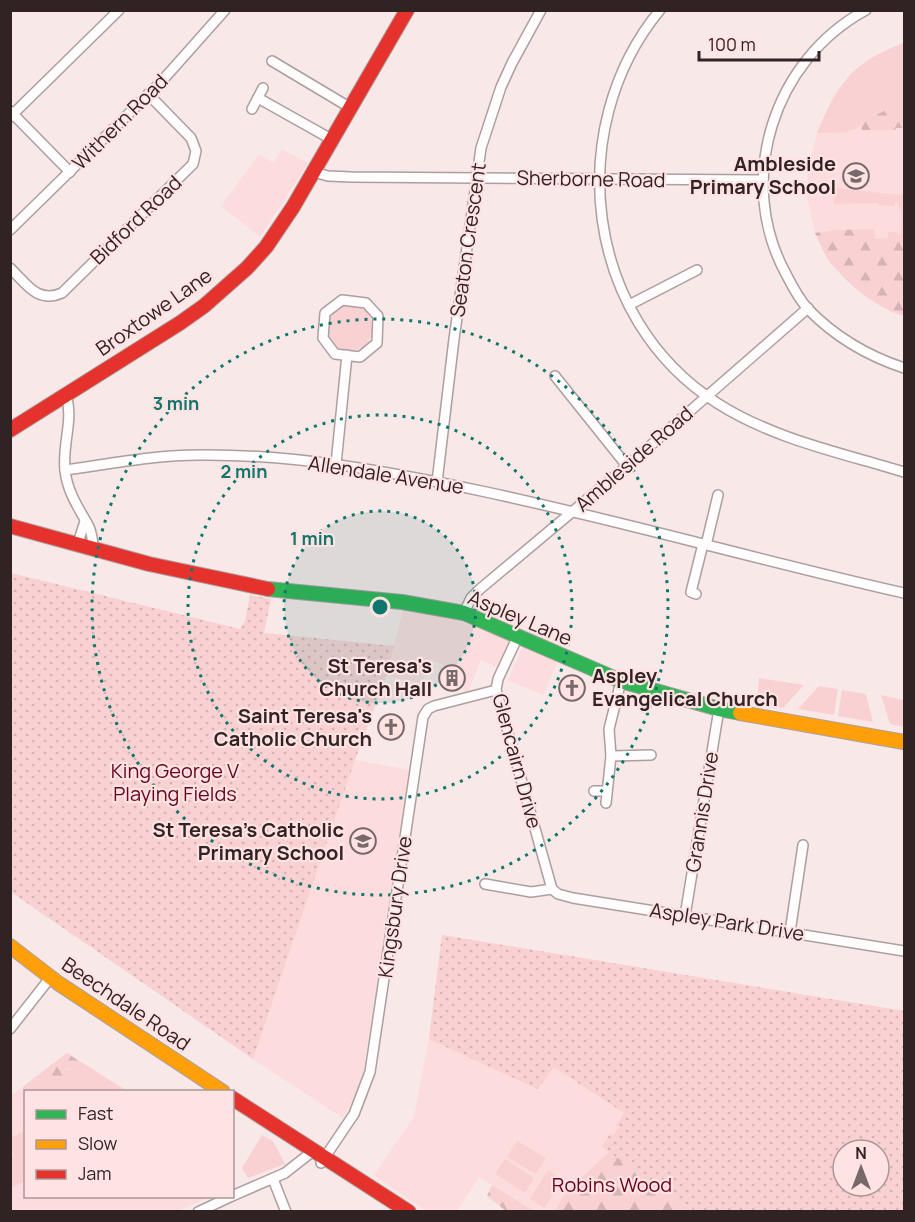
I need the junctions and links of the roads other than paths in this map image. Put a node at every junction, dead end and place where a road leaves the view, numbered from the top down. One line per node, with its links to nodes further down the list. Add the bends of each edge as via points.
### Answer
1 (119, 10): 15 (street)
2 (225, 10): 11 (street, Withern Road)
3 (407, 10): 13 (main road, Broxtowe Lane)
4 (541, 10): 19 (street, Seaton Crescent, via 501,87)
5 (660, 10): 20 (street, via 629,60 616,91 605,127)
6 (841, 10): 8 (street)
7 (866, 10): 8 (street)
8 (847, 20): 21 (street, via 812,54 775,113)
9 (272, 61): 13 (street)
10 (264, 88): 12 (street)
11 (148, 94): 17 (street, Withern Road); 23 (street, Bidford Road, via 191,138 196,151 193,164 62,293 40,296)
12 (258, 98): 14 (street); 16 (street)
13 (349, 107): 16 (main road, Broxtowe Lane)
14 (252, 109)
15 (12, 114): 17 (street)
16 (331, 139): 18 (main road, Broxtowe Lane)
17 (70, 172): 22 (street, Withern Road)
18 (313, 172): 19 (street, Sherborne Road, via 351,177); 30 (main road, Broxtowe Lane, via 273,238 219,294)
19 (475, 178): 20 (street, Sherborne Road); 37 (street, Seaton Crescent)
20 (598, 180): 21 (street, Sherborne Road); 25 (street, via 607,247)
21 (761, 180): 26 (street, via 766,221 777,258)
22 (10, 230)
23 (10, 267)
24 (698, 270): 25 (street)
25 (629, 305): 31 (street, via 658,350)
26 (808, 308): 28 (street, via 866,353); 31 (street, Ambleside Road)
27 (347, 355): 27 (street, via 335,354 324,341 326,313 342,300 366,303 378,316 376,343 363,356); 33 (street)
28 (904, 368)
29 (555, 376): 34 (street)
30 (66, 395): 32 (main road, Broxtowe Lane); 35 (street, via 70,409)
31 (707, 396): 34 (street, Ambleside Road); 36 (street, via 764,427)
32 (10, 430)
33 (336, 464): 35 (street, Allendale Avenue, via 197,455); 37 (street, Allendale Avenue)
34 (627, 466): 39 (street, Ambleside Road)
35 (65, 470): 40 (street, via 72,497)
36 (904, 472)
37 (437, 482): 39 (street, Allendale Avenue)
38 (718, 495): 43 (street)
39 (574, 511): 43 (street, Allendale Avenue); 47 (street, Ambleside Road, via 471,598)
40 (85, 520): 42 (street); 44 (street)
41 (10, 526): 42 (main road, Aspley Lane)
42 (78, 543): 44 (main road, Aspley Lane)
43 (704, 544): 45 (street, Allendale Avenue); 46 (street, via 691,592)
44 (94, 548): 47 (main road, Aspley Lane, via 263,588 402,602)
45 (904, 593)
46 (696, 594)
47 (464, 613): 48 (main road, Aspley Lane)
48 (518, 636): 49 (main road, Aspley Lane); 50 (street, Glencairn Drive)
49 (621, 681): 51 (main road, Aspley Lane); 54 (street, via 609,729)
50 (496, 690): 60 (street, Glencairn Drive); 72 (street, Kingsbury Drive, via 434,706 423,717 370,1072 354,1114)
51 (719, 709): 52 (main road, Aspley Lane); 61 (street, Grannis Drive)
52 (904, 742)
53 (651, 755): 54 (street)
54 (611, 756): 56 (street)
55 (594, 790): 56 (street)
56 (607, 791): 57 (street)
57 (606, 803)
58 (803, 845): 62 (street)
59 (485, 884): 60 (street, via 531,892)
60 (552, 889): 61 (street, Aspley Park Drive, via 573,898)
61 (685, 916): 62 (street, Aspley Park Drive)
62 (790, 932): 64 (street, Aspley Park Drive)
63 (10, 946): 66 (main road, Beechdale Road)
64 (904, 951)
65 (10, 957): 66 (main road, Beechdale Road)
66 (48, 980): 67 (street); 68 (main road, Beechdale Road); 69 (main road, Beechdale Road)
67 (10, 1029)
68 (206, 1090)
69 (220, 1090)
70 (234, 1099): 72 (main road)
71 (234, 1107): 72 (main road)
72 (317, 1157): 73 (street, Kingsbury Drive); 78 (main road); 79 (main road)
73 (273, 1179): 74 (street, Kingsbury Drive); 77 (street)
74 (234, 1195)
75 (228, 1198): 76 (street, Kingsbury Drive)
76 (198, 1212)
77 (286, 1212)
78 (396, 1212)
79 (409, 1212)

